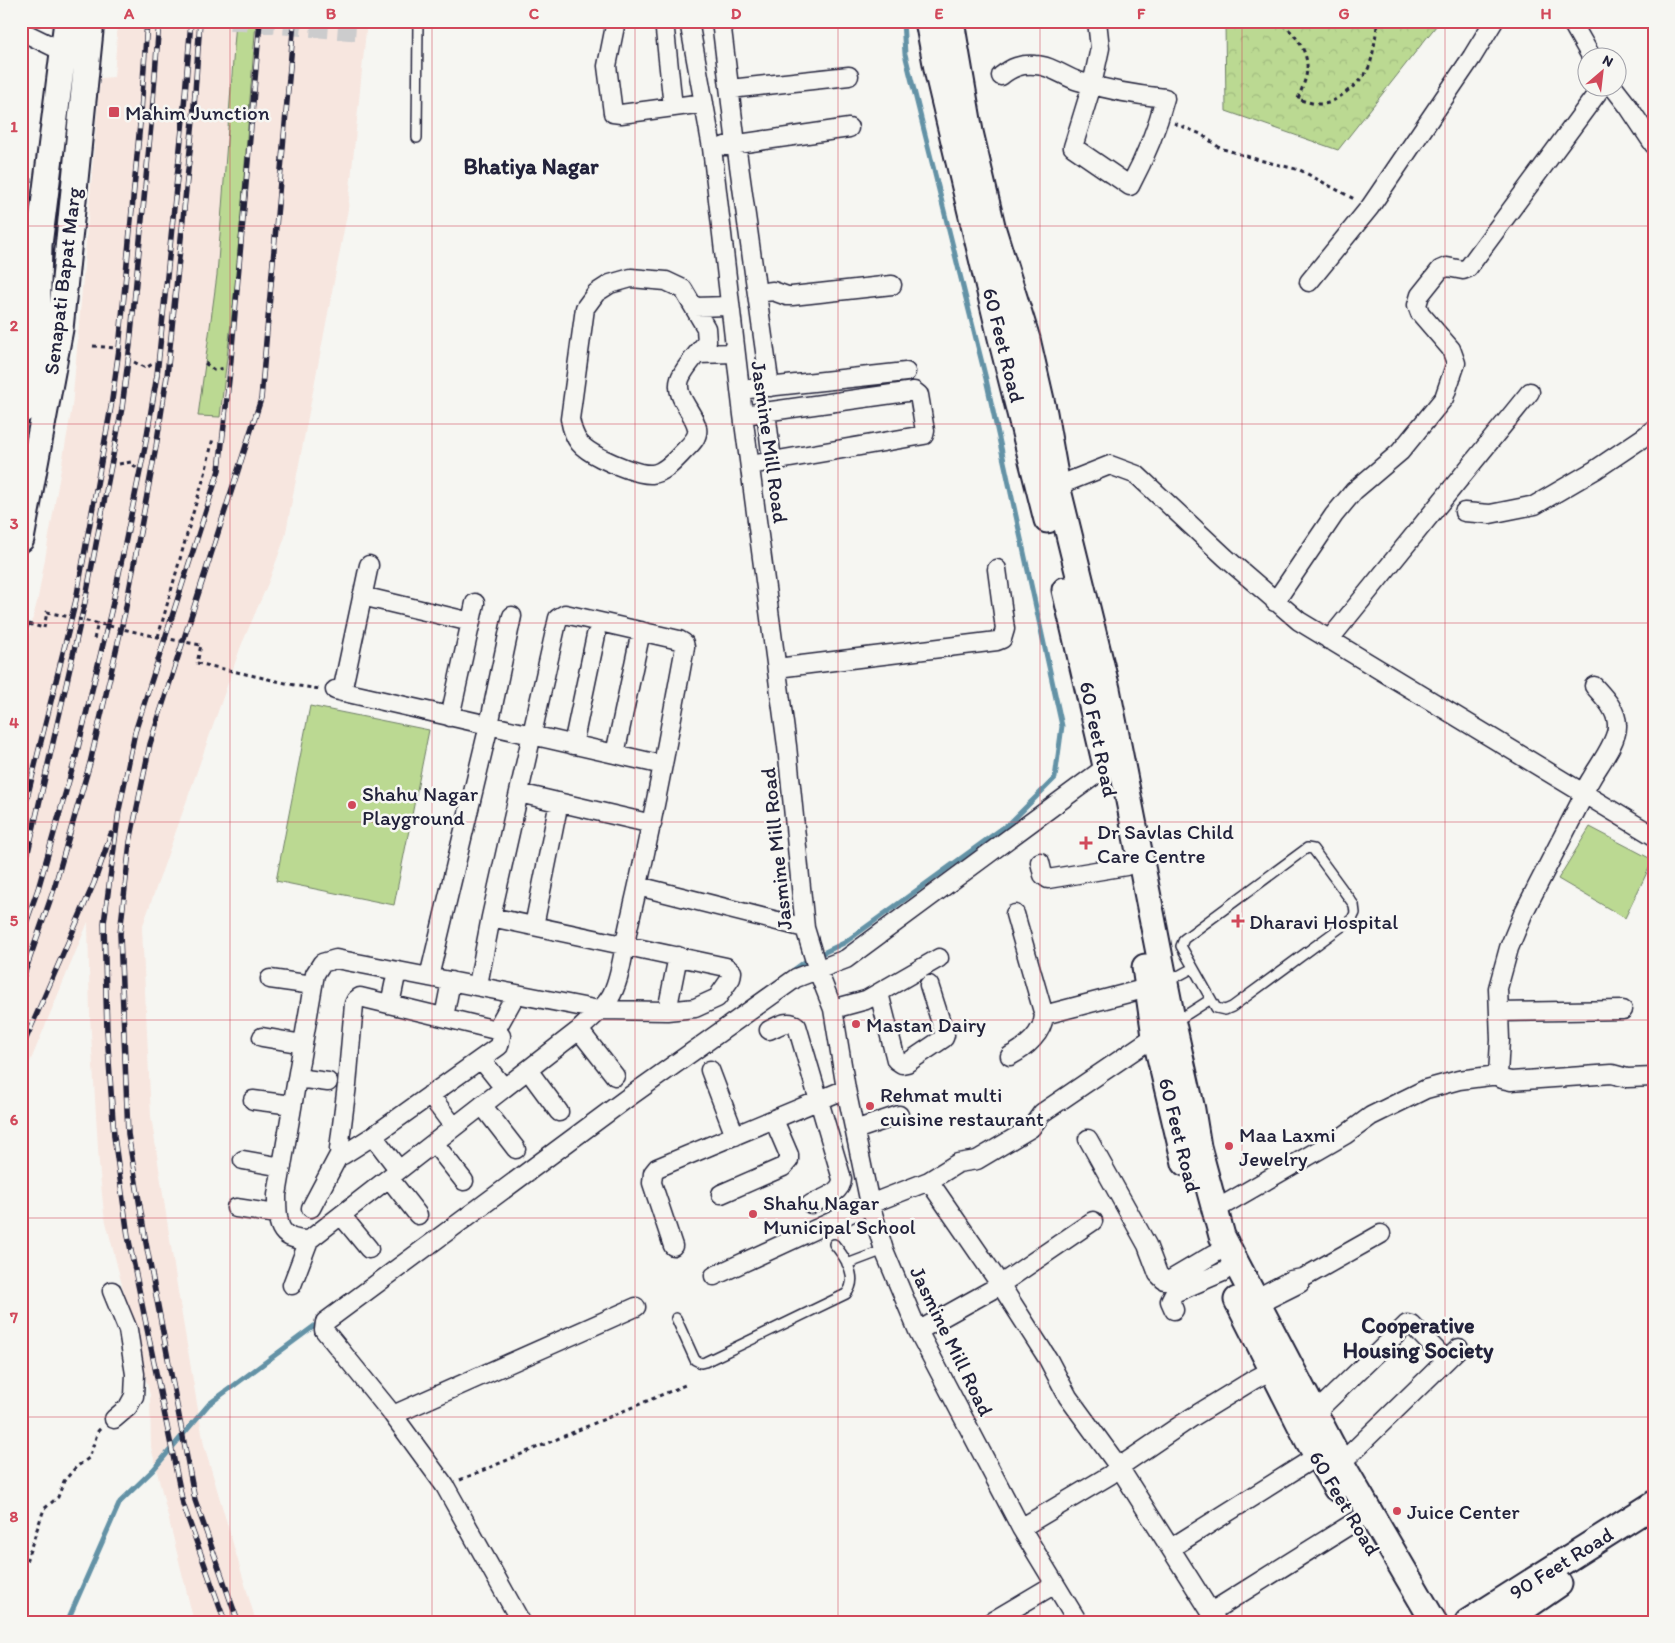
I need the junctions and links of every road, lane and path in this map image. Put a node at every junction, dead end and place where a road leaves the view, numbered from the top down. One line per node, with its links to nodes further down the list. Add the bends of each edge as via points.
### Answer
1 (67, 21): 17 (main road, Senapati Bapat Marg)
2 (91, 21): 17 (main road, Senapati Bapat Marg)
3 (418, 21): 28 (lane)
4 (616, 21): 25 (street, via 607,66 613,113)
5 (664, 21): 25 (street)
6 (689, 21): 24 (street, Jasmine Mill Road)
7 (721, 21): 21 (street)
8 (928, 21): 90 (main road, 60 Feet Road, via 940,83)
9 (951, 21): 62 (main road, 60 Feet Road, via 970,132 993,230 1027,339)
10 (1097, 21): 20 (street, via 1100,48)
11 (1275, 21): 12 (path, via 1294,35 1302,48 1307,64 1305,82 1298,99 1310,103 1328,103 1349,91 1367,70)
12 (1378, 21)
13 (1494, 21): 32 (street)
14 (1570, 21): 16 (street)
15 (21, 32): 17 (street)
16 (1586, 48)
17 (76, 53): 33 (main road, Senapati Bapat Marg); 39 (main road, Senapati Bapat Marg)
18 (848, 76): 21 (street)
19 (1001, 76): 20 (street, via 1021,64 1038,65)
20 (1092, 85): 26 (street, via 1132,95 1165,98); 26 (street, via 1073,147 1130,186)
21 (730, 89): 29 (street)
22 (1594, 98): 68 (street, via 1468,268 1440,270 1420,295 1417,304 1420,313 1451,349 1456,363 1444,398 1400,452 1354,491 1334,514)
23 (1622, 98): 30 (street)
24 (704, 103): 25 (street); 31 (street, Jasmine Mill Road)
25 (673, 107)
26 (1160, 117): 32 (path, via 1201,134 1220,148 1300,170)
27 (849, 128): 29 (street)
28 (417, 138)
29 (736, 144): 31 (street); 36 (street)
30 (1654, 146)
31 (712, 148): 37 (street, Jasmine Mill Road)
32 (1370, 207): 34 (street)
33 (30, 250): 39 (main road, Senapati Bapat Marg)
34 (1309, 282)
35 (892, 285): 36 (street, via 792,296 774,291)
36 (757, 293): 49 (street)
37 (729, 306): 38 (street); 42 (street, Jasmine Mill Road)
38 (695, 307): 43 (street, via 708,336); 43 (street, via 683,289 666,281 631,278 610,284 596,293 585,308 570,419 573,434 582,446 600,458 626,469 652,474 668,467 697,436 698,428 680,394 679,379)
39 (40, 313): 52 (main road, Senapati Bapat Marg); 58 (main road, Senapati Bapat Marg)
40 (93, 346): 41 (path)
41 (115, 348)
42 (735, 353): 43 (street); 50 (street, Jasmine Mill Road)
43 (697, 354)
44 (134, 362): 45 (path, via 146,368)
45 (154, 363)
46 (205, 363): 47 (path, via 214,370)
47 (226, 368)
48 (906, 372): 49 (street)
49 (770, 387): 50 (street)
50 (740, 390): 54 (street, Jasmine Mill Road)
51 (1530, 392): 79 (street)
52 (21, 411)
53 (766, 411): 54 (street); 57 (street); 57 (street, via 914,391 919,395 926,431 924,435)
54 (742, 414): 60 (street, Jasmine Mill Road)
55 (1654, 429): 63 (street, via 1595,470 1535,505 1490,514)
56 (213, 438): 77 (path)
57 (772, 461): 60 (street)
58 (28, 462): 64 (main road, Senapati Bapat Marg)
59 (119, 464): 61 (path, via 131,462)
60 (750, 465): 81 (street, Jasmine Mill Road)
61 (137, 469)
62 (1057, 486): 68 (street, via 1110,465 1137,475); 115 (main road, 60 Feet Road, via 1107,689)
63 (1464, 512)
64 (21, 539)
65 (369, 565): 67 (street)
66 (997, 569): 81 (street, via 1005,629 1002,639)
67 (362, 596): 72 (street); 84 (street, via 338,691)
68 (1275, 602): 79 (street)
69 (475, 604): 72 (street)
70 (512, 616): 85 (street)
71 (21, 622): 74 (path)
72 (471, 622): 84 (street)
73 (98, 623): 74 (path, bridge, via 47,612 44,628); 77 (path, bridge); 78 (path)
74 (28, 624): 80 (path)
75 (641, 631): 86 (street, via 565,614 558,618); 88 (street); 89 (street, via 679,640 685,647)
76 (596, 635): 87 (street)
77 (158, 637): 82 (path, bridge, via 200,645 197,663)
78 (94, 639)
79 (1329, 640): 92 (street)
80 (21, 651)
81 (777, 668): 102 (street, Jasmine Mill Road)
82 (300, 686)
83 (1594, 686): 92 (street, via 1610,705 1618,723 1607,753)
84 (450, 717): 85 (street)
85 (489, 726): 86 (street); 109 (street)
86 (532, 735): 87 (street); 91 (street)
87 (573, 744): 88 (street)
88 (615, 754): 89 (street)
89 (663, 765): 94 (street)
90 (1106, 767): 97 (main road, 60 Feet Road); 108 (street, via 846,958)
91 (519, 793): 93 (street); 100 (street)
92 (1583, 793): 95 (street); 124 (street, via 1509,948 1498,988)
93 (559, 802): 94 (street); 101 (street)
94 (652, 824): 98 (street)
95 (1654, 836)
96 (1040, 862): 97 (street, via 1048,879)
97 (1126, 866): 115 (main road, 60 Feet Road)
98 (638, 886): 102 (street); 103 (street)
99 (1015, 914): 125 (street)
100 (492, 917): 101 (street); 114 (street)
101 (534, 926): 103 (street)
102 (805, 928): 108 (street, Jasmine Mill Road)
103 (624, 945): 104 (street); 121 (street, via 614,992)
104 (678, 956): 123 (street); 123 (street, via 726,967 732,972 731,978 717,998 695,1008)
105 (939, 958): 116 (street)
106 (1193, 968): 115 (lane); 118 (lane); 118 (lane, via 1181,946 1184,939 1306,848 1312,850 1354,905 1352,918 1232,1008 1220,1010)
107 (397, 970): 109 (street); 112 (street, via 336,959 322,964 314,974); 119 (street)
108 (818, 970): 120 (street, Jasmine Mill Road); 195 (street, via 796,978 326,1320 324,1330)
109 (429, 977): 111 (street)
110 (270, 978): 112 (street)
111 (451, 981): 114 (street); 126 (street)
112 (313, 985): 132 (street)
113 (929, 985): 116 (street, via 944,1038 902,1064 896,1060)
114 (478, 986): 117 (street)
115 (1157, 986): 125 (street); 130 (main road, 60 Feet Road)
116 (879, 993): 120 (street)
117 (516, 994): 121 (street); 127 (street)
118 (1211, 999): 130 (lane)
119 (390, 1004): 126 (street); 159 (street, via 363,997 354,1004)
120 (833, 1009): 143 (street, Jasmine Mill Road)
121 (599, 1010): 123 (street); 128 (street)
122 (1623, 1010): 124 (street)
123 (666, 1011)
124 (1499, 1012): 137 (street)
125 (1044, 1015): 133 (street, via 1044,1024 1038,1032 1022,1050)
126 (444, 1017): 127 (street)
127 (496, 1030): 134 (street, via 502,1036 499,1046)
128 (579, 1030): 135 (street); 138 (street)
129 (769, 1030): 146 (street, via 786,1022 797,1026)
130 (1164, 1030): 164 (street, via 1042,1113 1031,1128 977,1160 958,1162); 170 (main road, 60 Feet Road, via 1192,1110); 181 (main road, 60 Feet Road, via 1187,1171)
131 (262, 1037): 132 (street)
132 (303, 1044): 140 (street)
133 (1010, 1056)
134 (481, 1059): 142 (street); 144 (street)
135 (528, 1070): 142 (street); 149 (street)
136 (710, 1070): 155 (street)
137 (1498, 1074): 139 (street, via 1502,1079 1511,1081 1612,1074 1627,1078); 170 (street, via 1426,1089 1371,1116 1345,1135)
138 (615, 1076)
139 (1654, 1077)
140 (297, 1078): 141 (street); 147 (street)
141 (328, 1082)
142 (504, 1088): 148 (street)
143 (846, 1089): 146 (street); 153 (street, Jasmine Mill Road)
144 (430, 1095): 152 (street); 154 (street)
145 (253, 1100): 147 (street)
146 (818, 1101): 151 (street); 166 (street, via 842,1184 833,1194)
147 (292, 1105): 161 (street)
148 (482, 1105): 152 (street); 158 (street)
149 (559, 1112)
150 (899, 1115): 153 (street)
151 (774, 1120): 155 (street); 165 (street, via 789,1156 786,1164)
152 (454, 1127): 157 (street)
153 (855, 1130): 167 (street, Jasmine Mill Road)
154 (373, 1136): 159 (street, via 348,1153); 162 (street)
155 (734, 1136): 178 (street, via 657,1168 653,1173 652,1184)
156 (1088, 1140): 181 (street, via 1164,1280)
157 (434, 1143): 162 (street); 163 (street)
158 (516, 1149)
159 (340, 1153): 169 (street)
160 (243, 1160): 161 (street)
161 (282, 1167): 171 (street)
162 (394, 1174): 172 (street); 173 (street)
163 (464, 1181)
164 (929, 1181): 167 (street); 184 (street)
165 (722, 1194)
166 (811, 1204)
167 (870, 1204): 180 (street, Jasmine Mill Road); 183 (street)
168 (236, 1208): 171 (street)
169 (310, 1208)
170 (1215, 1210): 187 (main road, 60 Feet Road, via 1222,1236)
171 (277, 1214): 176 (street, via 280,1229 290,1238)
172 (341, 1215): 176 (street); 179 (street)
173 (418, 1215)
174 (1093, 1221): 184 (street)
175 (1381, 1234): 187 (street)
176 (309, 1240): 185 (street)
177 (834, 1244): 182 (lane)
178 (673, 1246)
179 (370, 1250)
180 (884, 1250): 182 (lane); 191 (street, Jasmine Mill Road)
181 (1219, 1263): 189 (street, via 1174,1293 1170,1301); 192 (main road, 60 Feet Road)
182 (847, 1264): 190 (lane, via 852,1282 846,1294 705,1362 695,1360)
183 (714, 1276)
184 (1000, 1284): 191 (street); 199 (street, via 1068,1397)
185 (292, 1285)
186 (112, 1291): 196 (street, via 128,1330 135,1374 134,1396 128,1407)
187 (1256, 1301): 192 (main road, 60 Feet Road)
188 (636, 1306): 195 (street)
189 (1174, 1310)
190 (676, 1318)
191 (918, 1331): 204 (street, Jasmine Mill Road)
192 (1283, 1378): 194 (main road, 60 Feet Road); 197 (main road, 60 Feet Road); 199 (street, via 1205,1410)
193 (685, 1385): 200 (path)
194 (1315, 1412): 198 (main road, 60 Feet Road); 198 (street, via 1407,1324 1452,1354)
195 (393, 1415): 200 (street)
196 (114, 1419): 206 (path, via 98,1431 89,1458 76,1467 64,1481 58,1496 44,1509)
197 (1317, 1456): 202 (main road, 60 Feet Road); 205 (street)
198 (1341, 1463): 209 (main road, 60 Feet Road)
199 (1119, 1467): 204 (street); 205 (street)
200 (445, 1486): 210 (street)
201 (1654, 1504): 213 (main road, 90 Feet Road)
202 (1356, 1521): 208 (street); 209 (main road, 60 Feet Road)
203 (1654, 1523): 214 (main road, 90 Feet Road)
204 (1021, 1528): 207 (street, Jasmine Mill Road)
205 (1170, 1548): 208 (street)
206 (21, 1576)
207 (1055, 1584): 211 (street); 212 (street, Jasmine Mill Road)
208 (1215, 1619)
209 (1426, 1619)
210 (521, 1622)
211 (991, 1622)
212 (1078, 1622)
213 (1468, 1622)
214 (1504, 1622)

